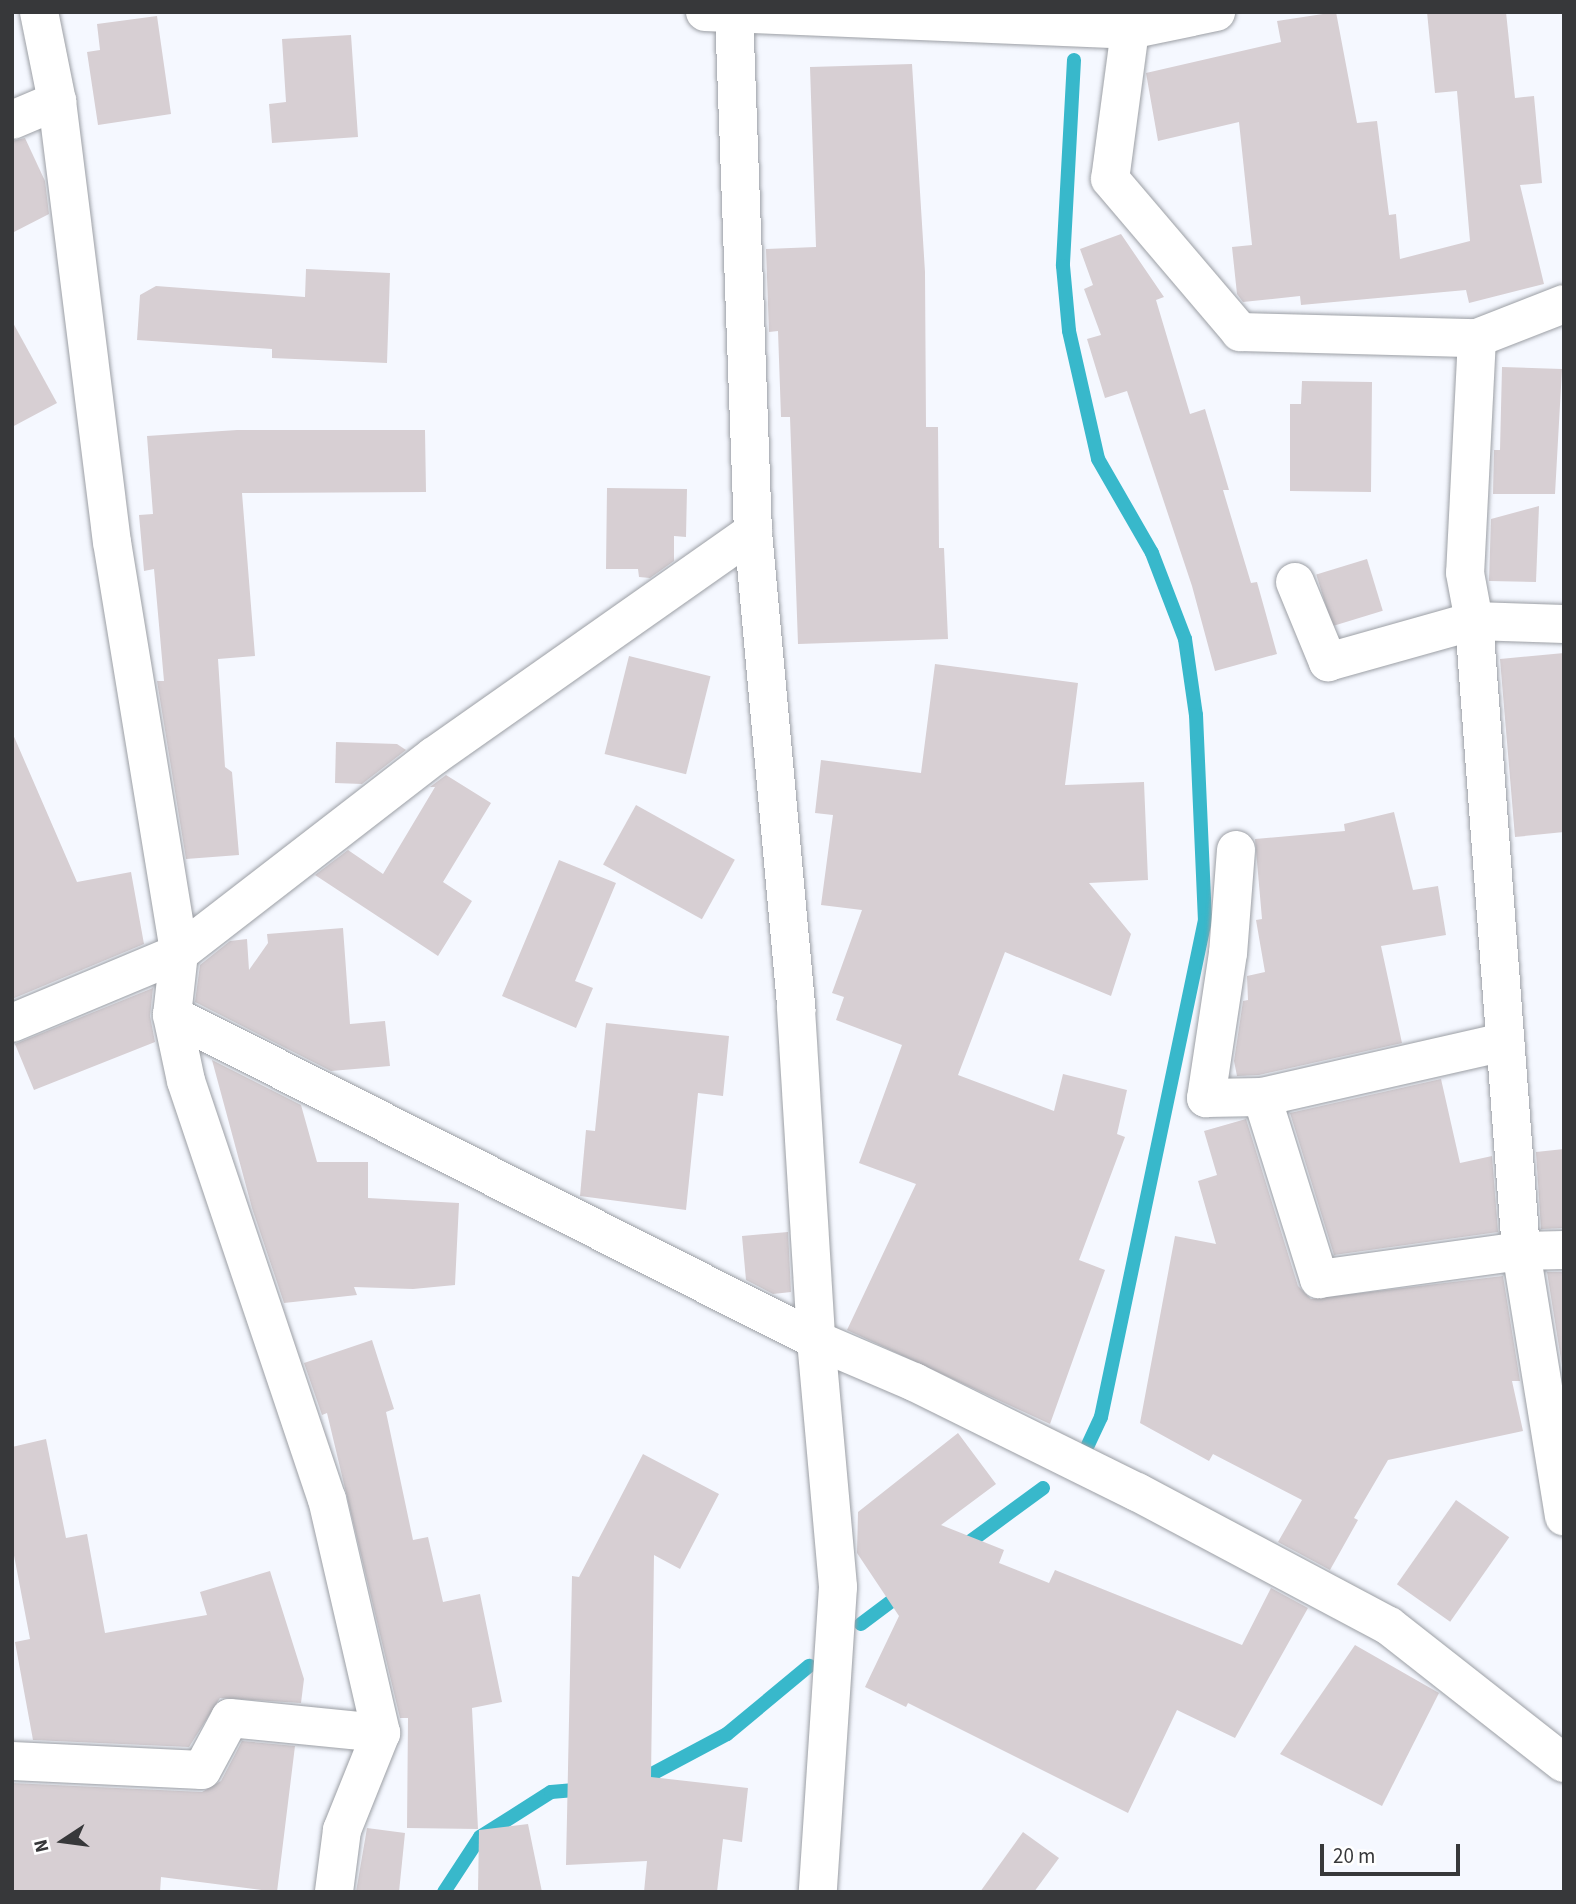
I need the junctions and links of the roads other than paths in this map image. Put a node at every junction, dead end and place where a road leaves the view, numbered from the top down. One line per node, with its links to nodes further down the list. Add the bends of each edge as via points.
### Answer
1 (38, 12): 5 (street)
2 (1216, 12): 4 (street)
3 (724, 13): 4 (street); 9 (street)
4 (1130, 30): 8 (street, via 1110,179 1240,332)
5 (57, 101): 6 (street); 14 (street, via 112,542)
6 (12, 120)
7 (1564, 304): 8 (street)
8 (1477, 338): 11 (street, via 1465,573)
9 (753, 532): 14 (street, via 434,756); 21 (street, via 796,1009)
10 (1295, 582): 11 (street, via 1328,662)
11 (1474, 621): 12 (street); 17 (street)
12 (1564, 624)
13 (1236, 850): 18 (street, via 1228,953 1206,1098)
14 (178, 953): 15 (street); 16 (street)
15 (172, 1015): 21 (street); 23 (street, via 186,1081 327,1499)
16 (12, 1023)
17 (1505, 1042): 18 (street); 20 (street)
18 (1262, 1097): 20 (street, via 1320,1279)
19 (1564, 1250): 20 (street)
20 (1521, 1251): 22 (street)
21 (816, 1340): 25 (street, via 914,1382 1137,1492 1389,1626); 27 (street, via 838,1587)
22 (1564, 1517)
23 (381, 1733): 24 (street, via 230,1718 202,1770); 26 (street, via 342,1830)
24 (12, 1761)
25 (1564, 1763)
26 (334, 1892)
27 (818, 1892)

